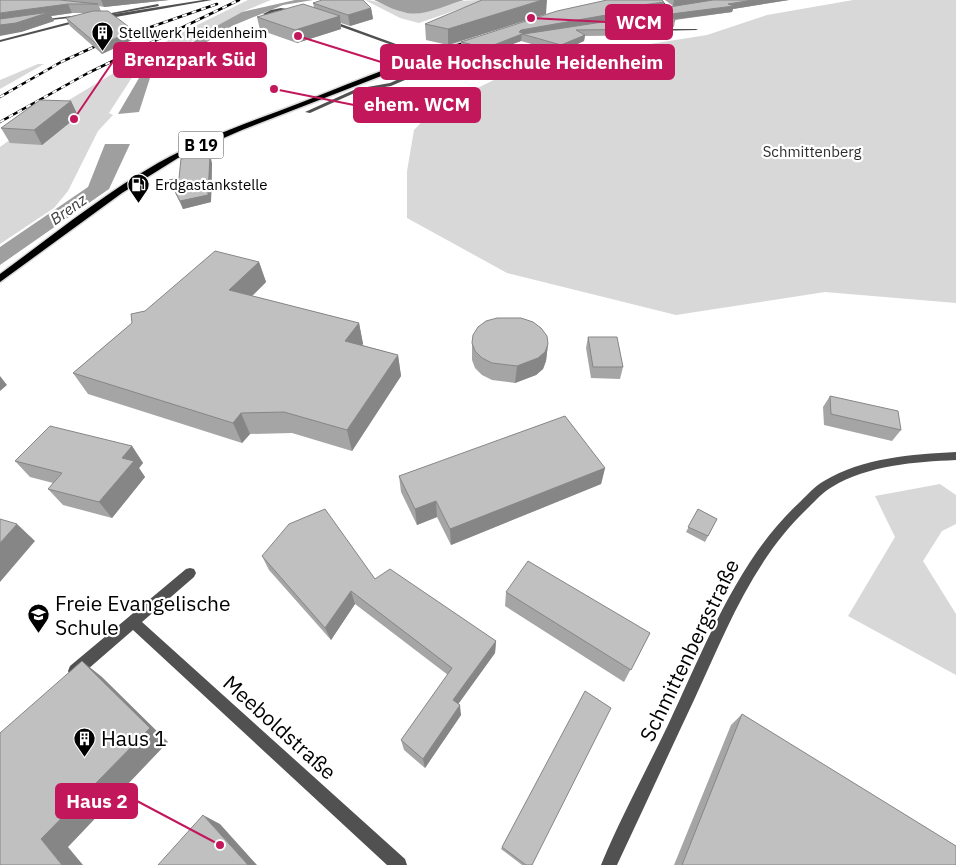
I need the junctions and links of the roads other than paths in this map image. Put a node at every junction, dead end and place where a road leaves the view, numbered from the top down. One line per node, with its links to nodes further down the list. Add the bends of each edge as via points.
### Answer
1 (196, 0): 4 (street)
2 (210, 0): 15 (street)
3 (660, 0): 11 (street)
4 (158, 6): 10 (street); 13 (street)
5 (283, 7): 8 (street)
6 (83, 9): 14 (street)
7 (104, 9): 10 (street)
8 (290, 9): 8 (street, via 269,12 265,14 286,17 301,12)
9 (677, 9): 11 (street)
10 (110, 10): 13 (street); 14 (street)
11 (671, 10): 12 (street)
12 (662, 11)
13 (116, 12): 15 (street); 17 (street)
14 (78, 13): 16 (street, via 34,20)
15 (125, 14): 18 (street)
16 (72, 16): 17 (street); 20 (street)
17 (99, 16): 18 (street); 20 (street)
18 (110, 17): 24 (street)
19 (323, 18): 25 (street)
20 (76, 22): 24 (street)
21 (649, 30): 22 (street)
22 (696, 30)
23 (482, 38): 25 (main road, B 19)
24 (0, 42)
25 (427, 56): 26 (main road, B 19)
26 (392, 69): 27 (street, via 403,74 403,79 358,90); 28 (main road, B 19, via 160,165)
27 (308, 112)
28 (0, 280)
29 (956, 456): 34 (street, Schmittenbergstraße, via 922,458 862,469 828,484 788,518 750,569)
30 (190, 573): 31 (street)
31 (132, 622): 32 (street); 33 (street, Meeboldstraße)
32 (68, 677)
33 (399, 865)
34 (609, 865)

